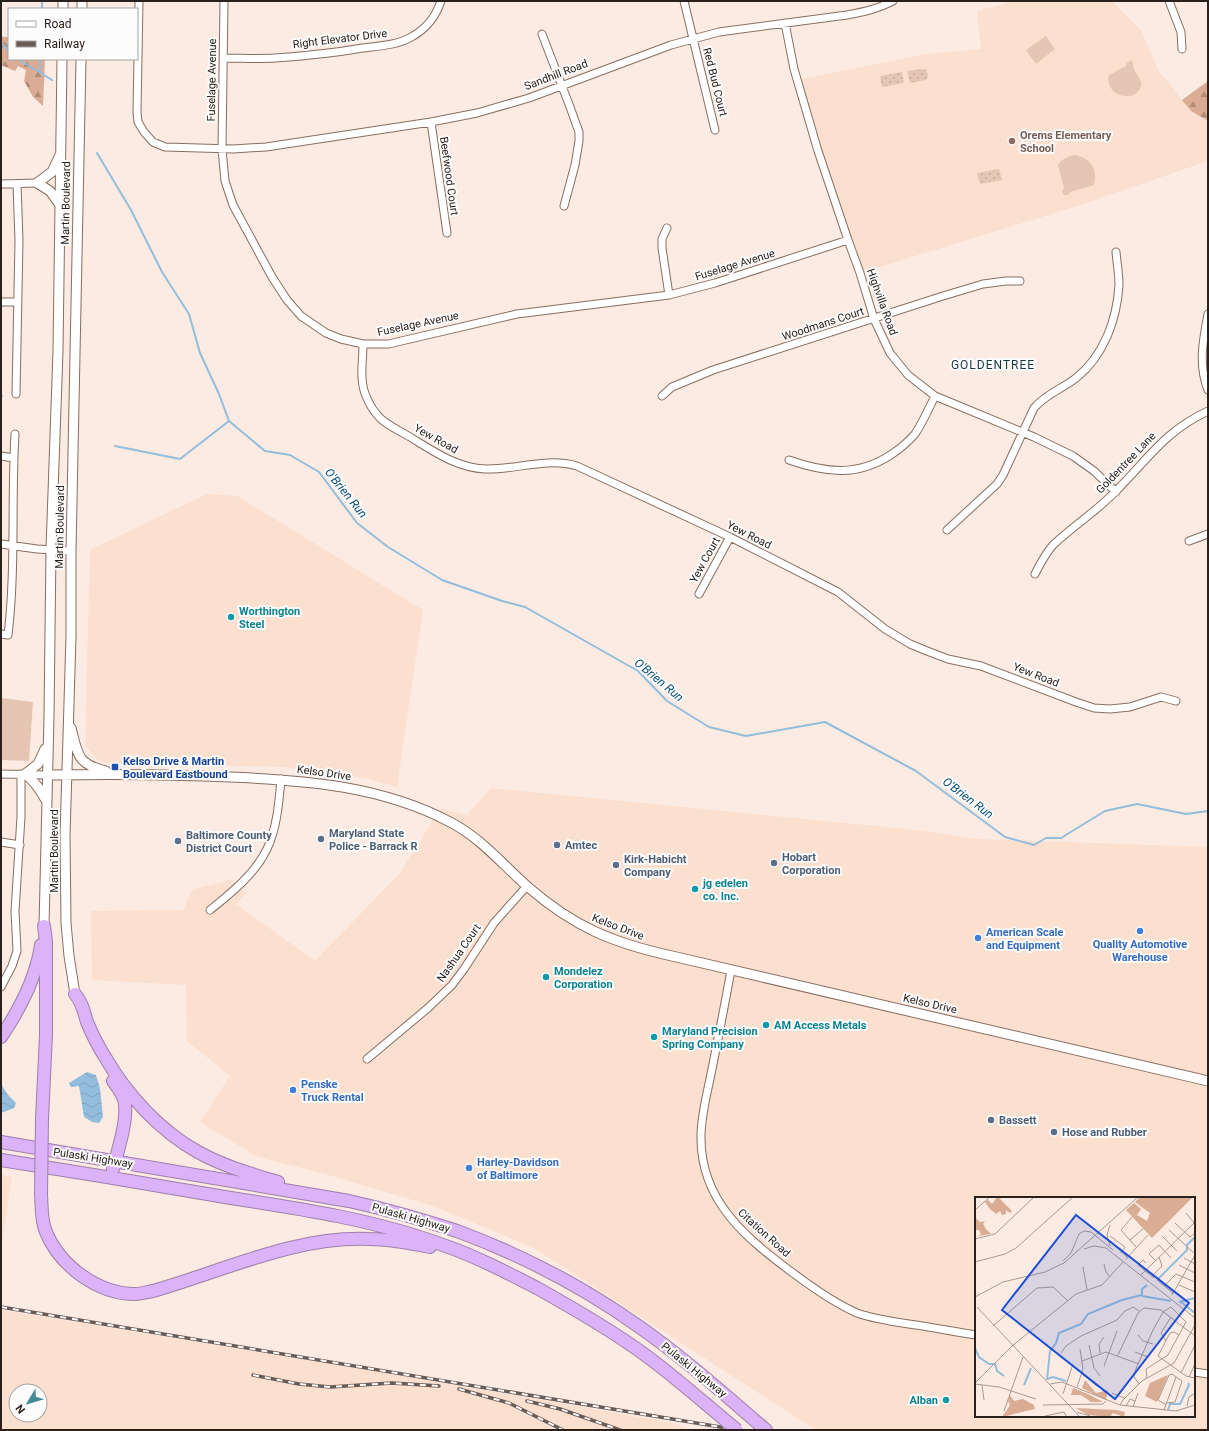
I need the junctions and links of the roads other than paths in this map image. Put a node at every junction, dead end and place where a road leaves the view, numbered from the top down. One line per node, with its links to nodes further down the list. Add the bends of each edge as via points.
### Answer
1 (139, 1): 11 (street, Sandhill Road)
2 (224, 1): 12 (street, Fuselage Avenue)
3 (441, 1): 12 (street, Right Elevator Drive, via 426,26 400,42 310,56)
4 (684, 1): 9 (street, Red Bud Court)
5 (893, 1): 7 (street, Sandhill Road, via 866,11)
6 (1169, 1): 10 (street, via 1181,32)
7 (785, 23): 9 (street, Sandhill Road, via 719,32); 28 (street, Highvilla Road, via 800,93)
8 (542, 34): 16 (street)
9 (693, 39): 16 (street, Sandhill Road); 18 (street, Red Bud Court)
10 (1182, 49)
11 (138, 56)
12 (223, 58): 19 (street, Fuselage Avenue)
13 (62, 60): 20 (main road, Martin Boulevard)
14 (81, 60): 55 (main road, Martin Boulevard)
15 (138, 60): 19 (street, Sandhill Road, via 137,112 140,126 153,142 165,147)
16 (562, 84): 17 (street, Sandhill Road, via 529,98); 25 (street, via 579,132 575,165)
17 (431, 122): 19 (street, Sandhill Road, via 266,147); 27 (street, Beefwood Court)
18 (715, 130)
19 (222, 149): 36 (street, Fuselage Avenue, via 225,181 233,205 287,300 301,316 326,333)
20 (61, 153): 21 (main road, via 52,172); 24 (main road, Martin Boulevard)
21 (37, 183): 23 (street); 24 (main road, via 46,187)
22 (1, 184): 23 (street)
23 (17, 184): 33 (street)
24 (60, 205): 54 (main road, Martin Boulevard)
25 (564, 206)
26 (667, 228): 31 (street, via 662,239 662,248)
27 (446, 233)
28 (848, 240): 31 (street, Fuselage Avenue, via 715,284); 35 (street, Highvilla Road)
29 (1116, 252): 43 (street, via 1119,285 1117,298 1112,323 1099,352 1080,374 1049,394 1034,408)
30 (1020, 281): 35 (street, Woodmans Court, via 983,284)
31 (669, 295): 36 (street, Fuselage Avenue, via 517,314 389,344)
32 (1, 302): 33 (street)
33 (17, 302): 38 (street)
34 (1208, 314): 37 (street, via 1202,360 1204,381)
35 (874, 319): 39 (street, Woodmans Court, via 692,378 672,387); 40 (street, Highvilla Road, via 890,353 900,367)
36 (363, 344): 50 (street, Yew Road, via 363,387 375,412 388,424 440,456 475,469 548,462 572,464)
37 (1208, 390)
38 (16, 394)
39 (662, 396)
40 (935, 396): 43 (street, Highvilla Road); 46 (street, via 907,442 874,465 838,471 805,466)
41 (1208, 411): 47 (street, Goldentree Lane, via 1175,430)
42 (15, 434): 45 (street)
43 (1023, 434): 47 (street, Highvilla Road, via 1073,456); 48 (street, via 997,484)
44 (1, 456): 45 (street)
45 (14, 458): 53 (street)
46 (789, 460)
47 (1116, 492): 56 (street, Goldentree Lane, via 1052,546)
48 (947, 530)
49 (1208, 534): 51 (street)
50 (730, 537): 57 (street, Yew Court); 59 (street, Yew Road, via 838,592 884,629 910,644 948,659 981,666 1094,708 1130,707 1162,697)
51 (1189, 541)
52 (1, 544): 53 (street)
53 (14, 545): 54 (street); 58 (street)
54 (51, 549): 55 (street); 61 (main road, Martin Boulevard)
55 (71, 550): 60 (main road, Martin Boulevard)
56 (1035, 574)
57 (699, 594)
58 (4, 634)
59 (1176, 701)
60 (68, 718): 64 (main road, via 76,749 83,761 93,768); 66 (main road, Martin Boulevard)
61 (48, 741): 63 (main road, via 38,764); 65 (main road, Martin Boulevard)
62 (1, 774): 63 (street)
63 (23, 774): 65 (street); 68 (main road, via 32,779); 70 (street)
64 (119, 774): 66 (main road, Kelso Drive); 67 (main road, Kelso Drive)
65 (47, 775): 66 (main road, Kelso Drive); 68 (main road, Martin Boulevard)
66 (66, 775): 76 (main road, Martin Boulevard, via 66,923)
67 (281, 779): 71 (main road, Kelso Drive, via 365,790 436,815 480,842); 72 (street, via 277,816 267,848 250,873)
68 (47, 802): 73 (main road, Martin Boulevard)
69 (1, 842): 70 (street)
70 (20, 845): 75 (street, via 16,898 17,951)
71 (527, 886): 74 (main road, Kelso Drive, via 562,913 606,937 649,951); 78 (street, Nashua Court, via 494,923 452,985)
72 (210, 910)
73 (44, 926): 77 (highway, via 39,956 29,989); 86 (highway, bridge, via 46,1035 41,1195 45,1230 59,1254 88,1280 113,1291 135,1294 153,1291 279,1251 332,1240 383,1240)
74 (731, 970): 79 (main road, Kelso Drive); 87 (street, Citation Road, via 700,1136 707,1176 722,1206 732,1220 762,1248 831,1300 856,1312 889,1322)
75 (1, 986)
76 (75, 994): 82 (highway, via 92,1044 124,1099 123,1125); 84 (highway, via 80,999 87,1022 105,1058 135,1098 164,1127 188,1146 216,1161)
77 (1, 1036)
78 (367, 1059)
79 (1208, 1081)
80 (1, 1142): 82 (highway, Pulaski Highway)
81 (1, 1160): 83 (highway, Pulaski Highway)
82 (115, 1162): 83 (highway); 84 (highway, Pulaski Highway)
83 (111, 1178): 86 (highway, Pulaski Highway, via 353,1219 402,1231)
84 (321, 1195): 85 (highway, Pulaski Highway, via 390,1210)
85 (476, 1239): 86 (highway); 91 (highway, Pulaski Highway, via 545,1270 608,1306 670,1350)
86 (466, 1254): 90 (highway, Pulaski Highway, bridge, via 528,1284 598,1323 654,1362)
87 (975, 1335)
88 (1195, 1372): 89 (street)
89 (1208, 1374)
90 (737, 1430)
91 (766, 1430)

